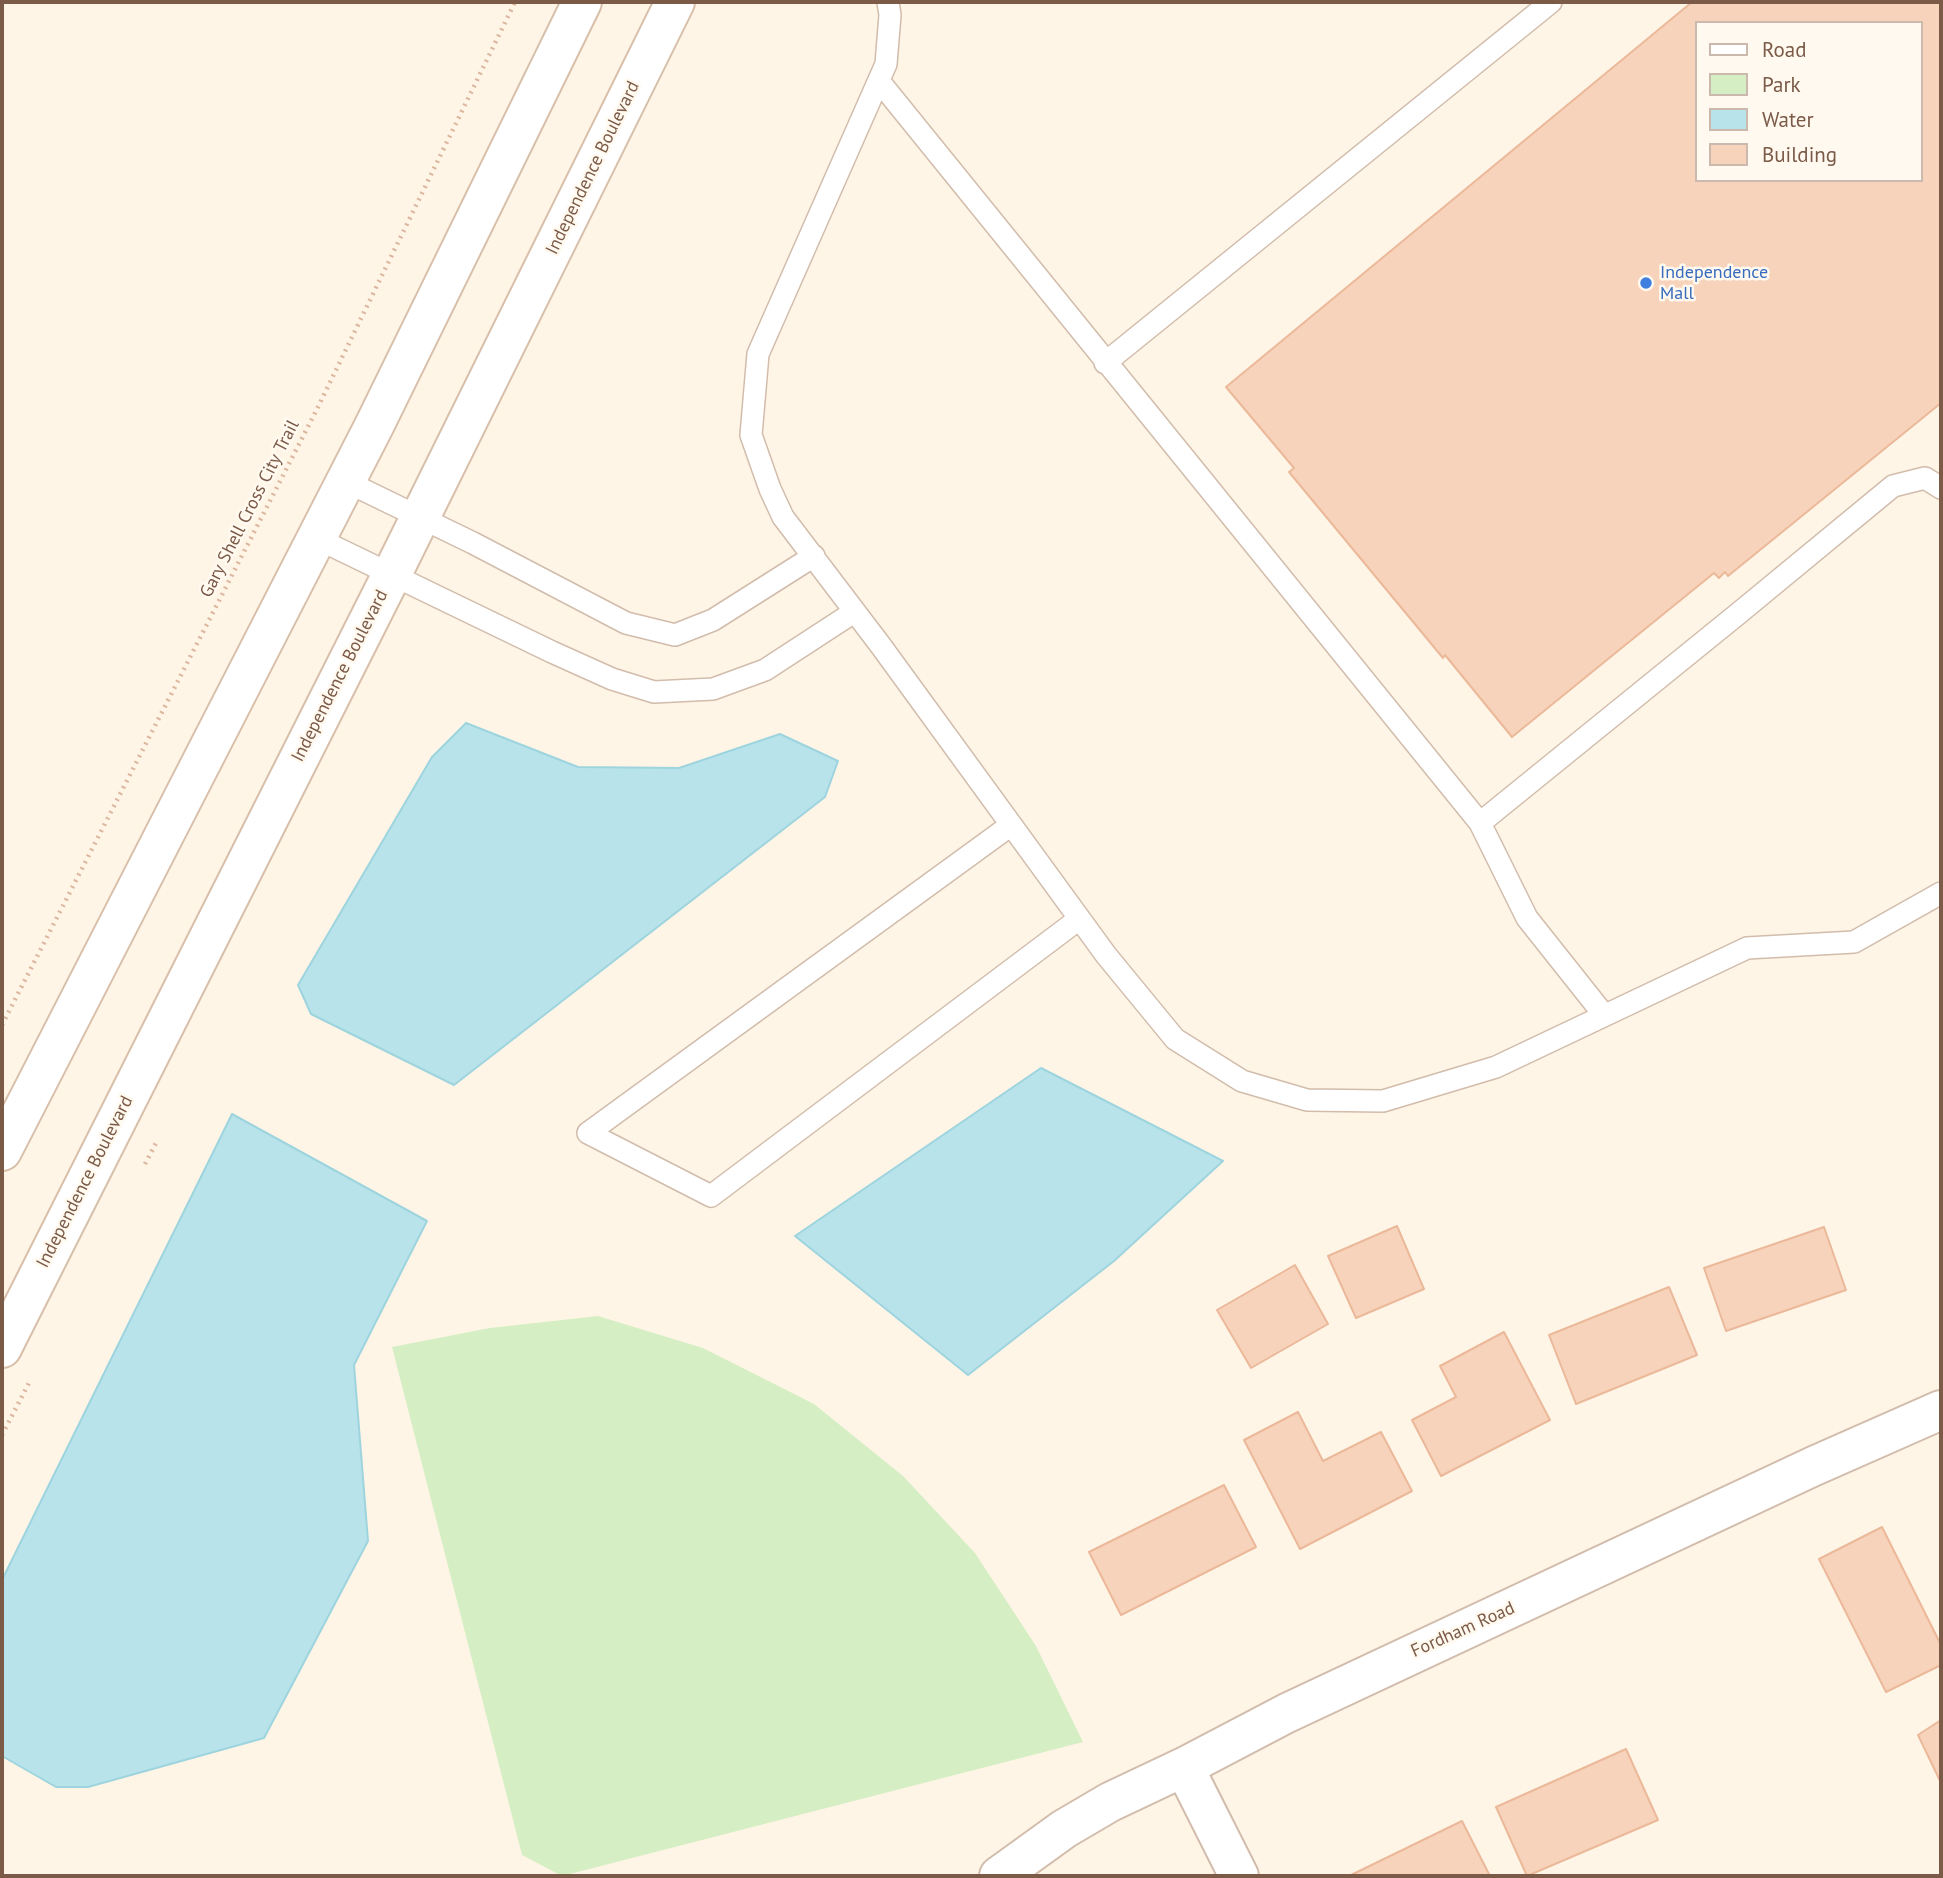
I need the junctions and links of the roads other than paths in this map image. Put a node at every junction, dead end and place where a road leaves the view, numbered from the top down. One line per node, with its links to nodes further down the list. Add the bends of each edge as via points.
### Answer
1 (582, 2): 7 (main road)
2 (675, 2): 9 (main road, Independence Boulevard)
3 (888, 2): 5 (lane, via 886,64)
4 (1551, 2): 6 (lane)
5 (879, 81): 6 (lane); 11 (lane, via 758,355 751,435 783,517)
6 (1105, 363): 14 (lane)
7 (345, 481): 9 (lane); 10 (main road)
8 (1941, 488): 14 (lane, via 1925,478 1893,485)
9 (419, 517): 11 (lane, via 626,623 675,635 713,620); 12 (main road, Independence Boulevard)
10 (316, 538): 12 (lane); 19 (main road)
11 (814, 556): 13 (lane)
12 (391, 573): 13 (lane, via 612,680 654,692 713,689 765,670); 20 (main road, Independence Boulevard)
13 (854, 612): 15 (lane)
14 (1480, 823): 18 (lane, via 1527,918)
15 (1011, 825): 17 (lane); 17 (lane, via 588,1133 711,1196)
16 (1941, 893): 18 (lane, via 1854,943 1747,948)
17 (1079, 919): 18 (lane, via 1175,1039 1242,1081 1307,1100 1383,1101 1496,1067)
18 (1604, 1015)
19 (2, 1151)
20 (2, 1348)
21 (1941, 1410): 22 (main road, Fordham Road, via 1409,1654)
22 (1184, 1767): 23 (main road, Fordham Road, via 1063,1829); 24 (main road)
23 (999, 1876)
24 (1239, 1876)

